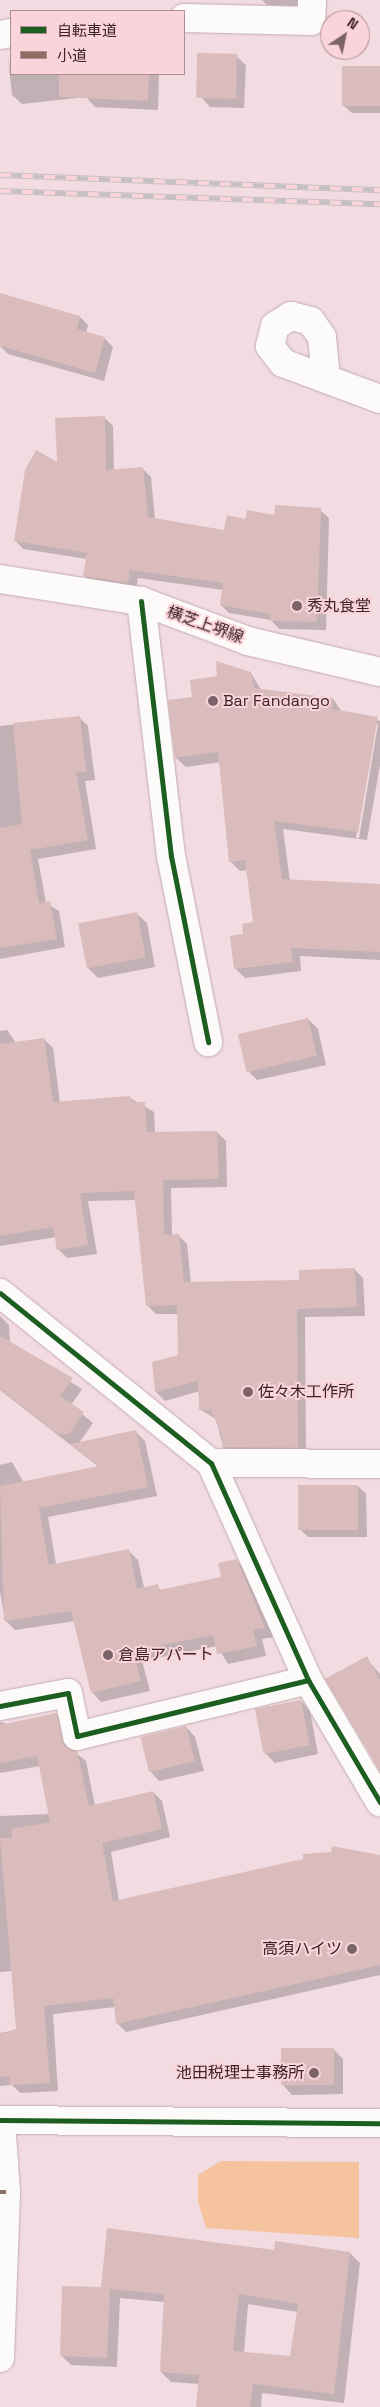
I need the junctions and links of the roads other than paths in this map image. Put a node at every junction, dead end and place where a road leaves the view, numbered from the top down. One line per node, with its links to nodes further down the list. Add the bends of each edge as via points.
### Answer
1 (312, 0): 2 (street, via 311,21)
2 (185, 18)
3 (326, 378): 4 (street)
4 (380, 399)
5 (0, 579): 6 (street, 横芝上堺線)
6 (141, 601): 7 (street, 横芝上堺線, via 248,641); 8 (street, via 171,856)
7 (380, 672)
8 (208, 1042)
9 (0, 1293): 10 (street)
10 (210, 1463): 11 (street); 12 (street)
11 (380, 1464)
12 (308, 1680): 13 (street, via 78,1736 68,1694); 14 (street)
13 (0, 1706)
14 (380, 1802)
15 (0, 2120): 16 (street); 17 (street, via 6,2192)
16 (380, 2123)
17 (0, 2358)

